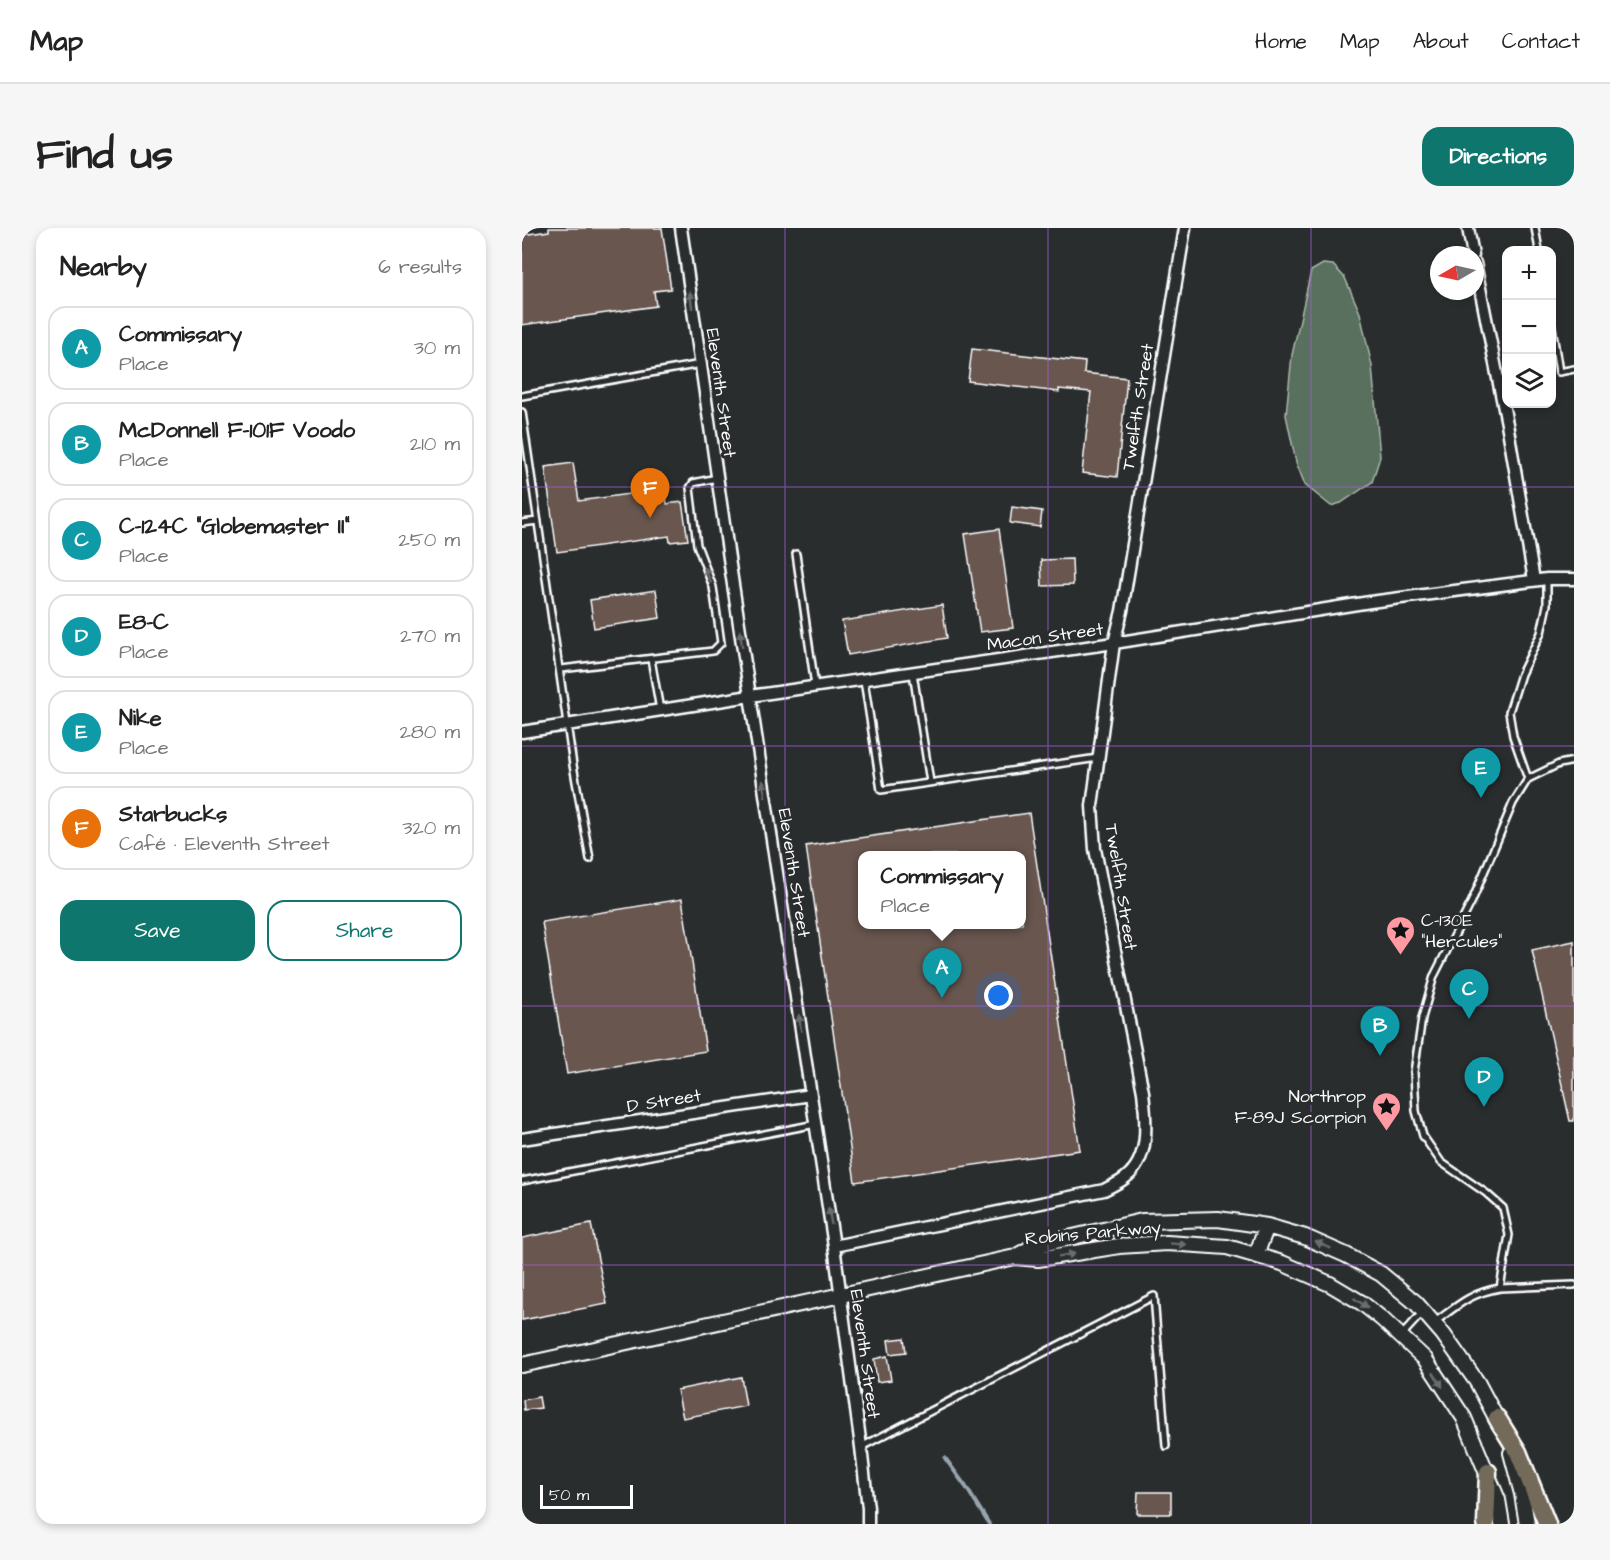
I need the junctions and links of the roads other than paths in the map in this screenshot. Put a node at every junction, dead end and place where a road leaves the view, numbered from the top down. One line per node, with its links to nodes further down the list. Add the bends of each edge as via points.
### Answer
1 (681, 228): 9 (street, Eleventh Street, one-way to 1)
2 (1185, 228): 20 (street, Twelfth Street)
3 (1468, 228): 5 (street)
4 (1535, 228): 6 (lane)
5 (1471, 246)
6 (1538, 246)
7 (1482, 300): 19 (street)
8 (1556, 354): 10 (lane, via 1559,372)
9 (701, 364): 11 (lane); 13 (street, Eleventh Street)
10 (1574, 369)
11 (522, 396)
12 (522, 412): 14 (lane)
13 (717, 478): 21 (lane, one-way to 13, via 713,651 722,643 713,587 697,545 690,488 693,483); 26 (street, Eleventh Street, one-way to 13)
14 (538, 520): 15 (lane); 22 (lane)
15 (522, 523)
16 (796, 555): 25 (lane)
17 (1547, 579): 18 (street, Macon Street); 19 (street, Macon Street); 32 (lane, via 1541,633 1521,674 1509,712)
18 (1574, 579)
19 (1534, 580): 20 (street, Macon Street)
20 (1114, 643): 23 (street, Macon Street); 30 (street, Twelfth Street)
21 (651, 659): 22 (lane); 27 (lane)
22 (561, 669): 28 (lane)
23 (913, 673): 24 (street, Macon Street); 33 (lane)
24 (864, 680): 25 (street, Macon Street); 33 (lane, via 881,789)
25 (815, 687): 26 (street, Macon Street)
26 (750, 696): 27 (street, Macon Street); 35 (street, Eleventh Street, one-way to 26)
27 (660, 711): 28 (street, Macon Street)
28 (569, 725): 29 (street, Macon Street); 34 (lane)
29 (522, 732)
30 (1098, 758): 33 (lane); 42 (street, Twelfth Street, via 1092,806 1095,849 1143,1092 1146,1128 1141,1158 1127,1177 1104,1190)
31 (1574, 761): 32 (lane)
32 (1528, 779): 46 (lane, via 1513,803 1472,901 1434,976 1422,1018 1414,1072 1416,1111 1423,1136 1441,1162 1503,1208 1509,1235)
33 (930, 782)
34 (591, 859)
35 (811, 1095): 36 (street, Eleventh Street); 37 (street, D Street)
36 (816, 1124): 38 (lane); 42 (street, Eleventh Street, one-way to 36)
37 (522, 1139)
38 (522, 1181)
39 (1154, 1220): 40 (street, Robins Parkway, via 1218,1220); 41 (street); 44 (street, Robins Parkway, via 1034,1246)
40 (1267, 1226): 43 (street); 48 (street, Robins Parkway, one-way to 40, via 1381,1274 1305,1237)
41 (1153, 1244): 43 (street, Robins Parkway, one-way to 43, via 1227,1247); 44 (street, Robins Parkway, one-way to 41, via 1038,1259)
42 (834, 1246): 47 (street, Eleventh Street)
43 (1256, 1256): 50 (street, Robins Parkway, one-way to 50, via 1329,1284 1362,1303)
44 (1015, 1257): 47 (street, Robins Parkway)
45 (1574, 1285): 46 (lane)
46 (1500, 1288): 49 (lane, via 1470,1296)
47 (840, 1295): 51 (street, Robins Parkway); 54 (street, Eleventh Street)
48 (1423, 1312): 49 (street, Robins Parkway); 50 (lane)
49 (1433, 1323): 52 (street, Robins Parkway, via 1477,1382)
50 (1400, 1336): 55 (street, Robins Parkway, one-way to 55, via 1425,1359 1464,1418)
51 (522, 1365)
52 (1497, 1418): 59 (street, Robins Parkway, via 1513,1459); 60 (main road, via 1518,1452)
53 (1166, 1446): 54 (lane, via 1154,1296)
54 (861, 1447): 56 (street, Eleventh Street)
55 (1488, 1472): 57 (main road); 58 (street, Robins Parkway)
56 (868, 1524)
57 (1486, 1524)
58 (1502, 1524)
59 (1527, 1524)
60 (1547, 1524)

